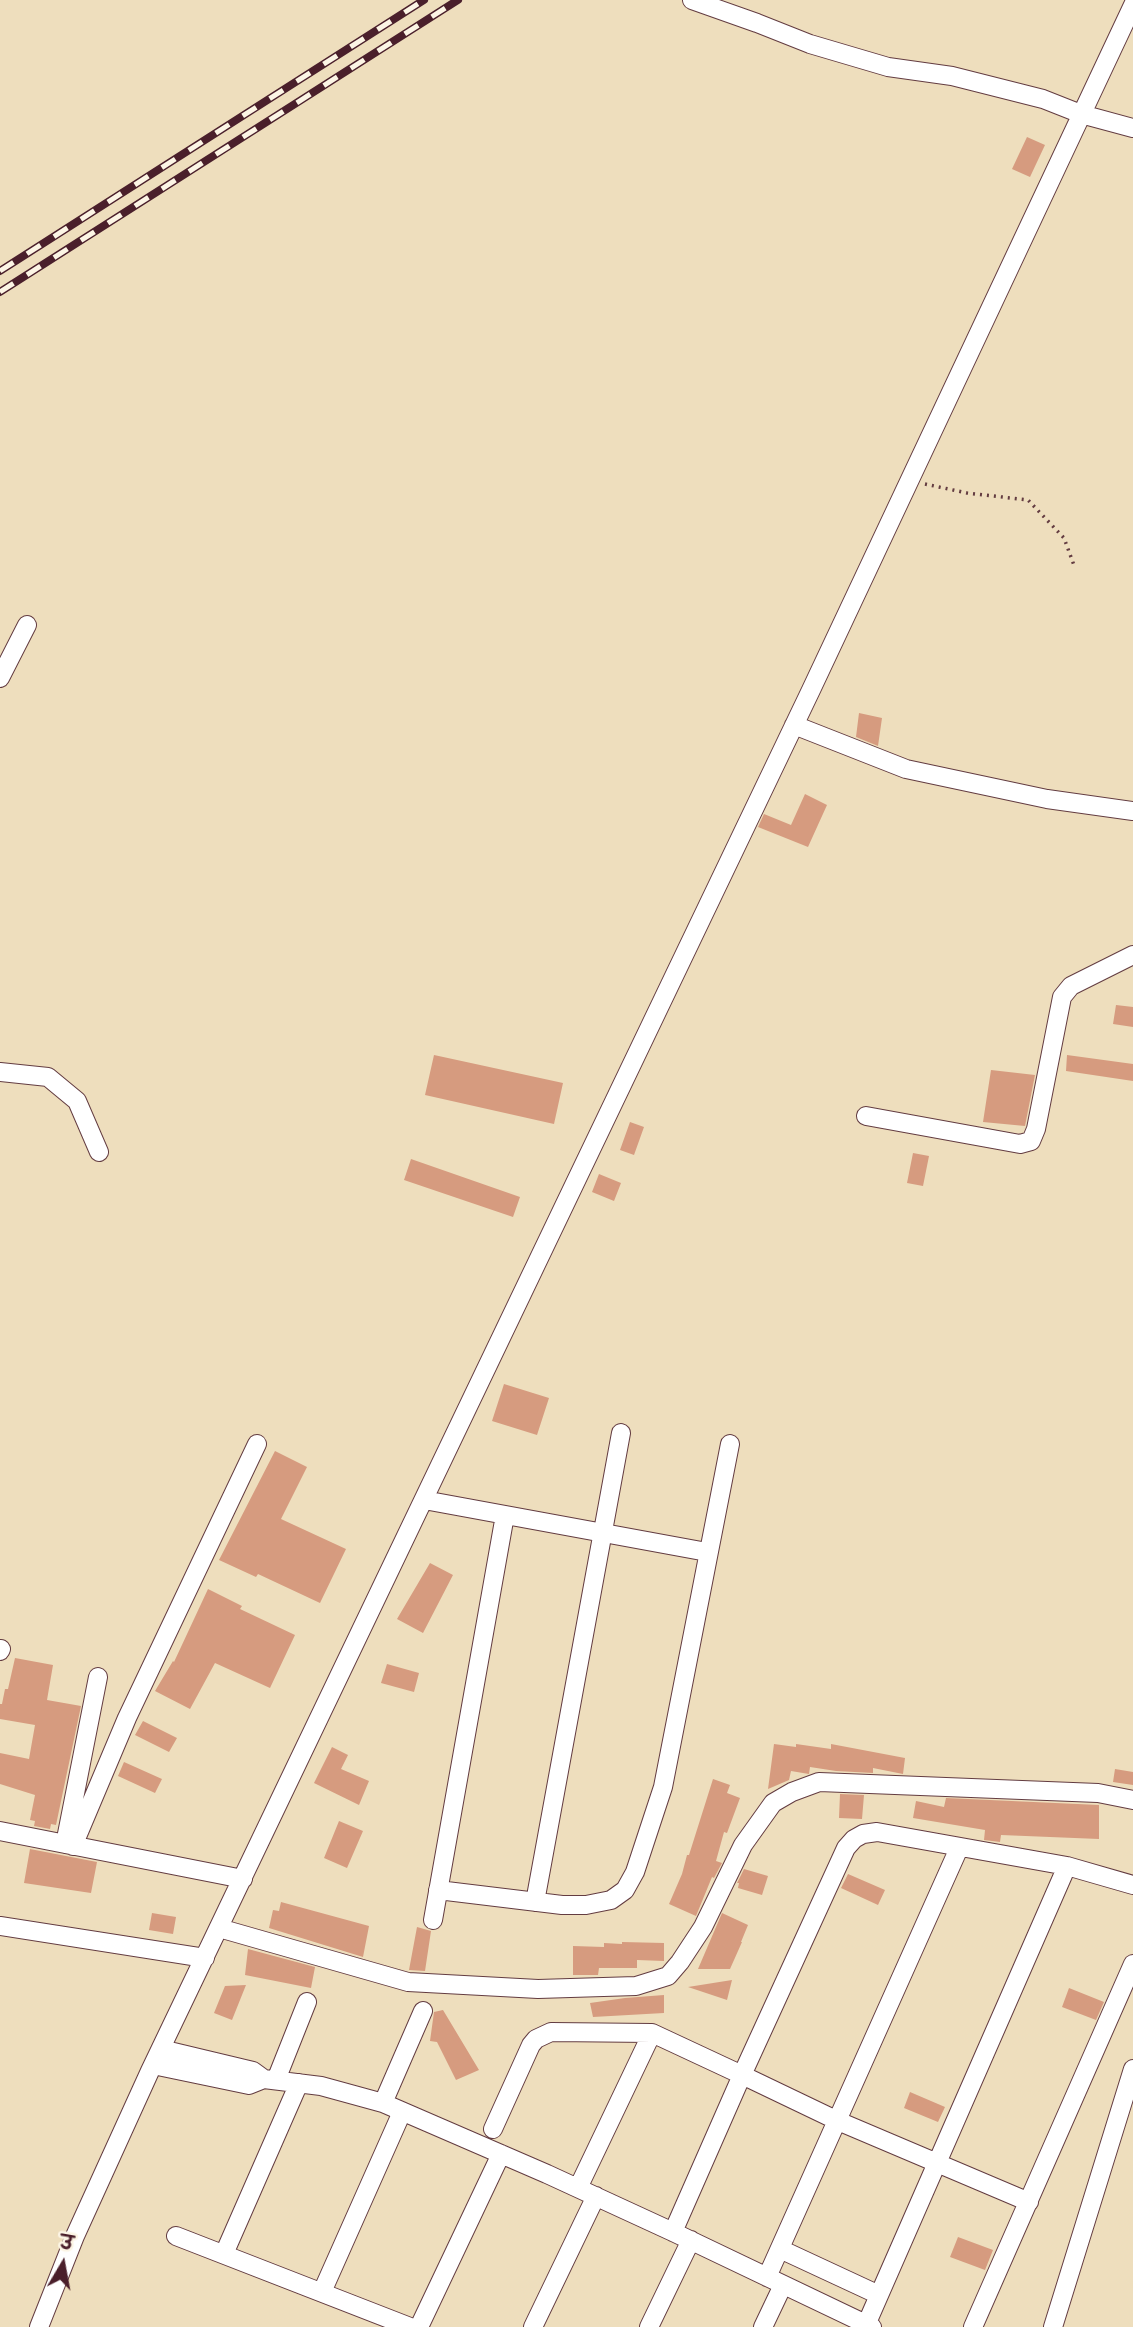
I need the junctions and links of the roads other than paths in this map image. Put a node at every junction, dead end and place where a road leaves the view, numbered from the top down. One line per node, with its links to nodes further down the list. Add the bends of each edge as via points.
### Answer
1 (692, 0): 3 (street, via 888,67 952,76)
2 (1133, 5): 3 (street)
3 (1081, 114): 4 (street); 7 (street)
4 (1133, 128)
5 (27, 625): 6 (street)
6 (0, 678)
7 (794, 726): 8 (street, via 906,769 1047,799); 16 (street)
8 (1133, 811)
9 (1133, 955): 11 (street, via 1071,986 1062,997 1031,1141 1020,1144)
10 (0, 1072): 12 (street, via 48,1077 77,1101)
11 (866, 1116)
12 (99, 1152)
13 (621, 1433): 18 (street)
14 (257, 1444): 23 (street)
15 (730, 1444): 19 (street)
16 (424, 1500): 17 (street); 26 (street)
17 (505, 1515): 18 (street); 28 (street)
18 (602, 1533): 19 (street); 29 (street)
19 (708, 1552): 29 (street, via 663,1787 635,1872 625,1890 611,1900 586,1905)
20 (98, 1677): 23 (street)
21 (1133, 1800): 32 (street, via 1098,1793 819,1782 792,1792 773,1803 743,1845 703,1927 680,1962 668,1976 636,1986 538,1989 408,1982)
22 (0, 1831): 23 (street)
23 (69, 1845): 26 (street)
24 (959, 1848): 25 (street); 42 (street, via 877,1832 854,1839); 47 (street)
25 (1067, 1866): 27 (street); 50 (street)
26 (243, 1879): 32 (street)
27 (1133, 1885)
28 (438, 1890): 29 (street); 30 (street)
29 (535, 1902)
30 (433, 1920)
31 (0, 1926): 33 (street)
32 (219, 1928): 33 (street)
33 (205, 1958): 38 (street)
34 (1133, 1964): 53 (street)
35 (307, 2002): 43 (street)
36 (423, 2011): 45 (street)
37 (652, 2033): 42 (street); 48 (street, via 568,2031 536,2039); 51 (street)
38 (161, 2049): 39 (street); 41 (street)
39 (153, 2066): 41 (street); 63 (street)
40 (1133, 2068): 70 (street)
41 (211, 2069): 43 (street, via 253,2071)
42 (742, 2075): 47 (street); 54 (street)
43 (270, 2079): 44 (street)
44 (299, 2083): 45 (street); 58 (street)
45 (383, 2103): 46 (street)
46 (402, 2112): 49 (street); 60 (street)
47 (838, 2121): 50 (street); 57 (street)
48 (493, 2129)
49 (501, 2154): 51 (street); 65 (street)
50 (936, 2164): 53 (street); 61 (street)
51 (578, 2188): 52 (street)
52 (596, 2196): 54 (street); 66 (street)
53 (1029, 2202): 69 (street)
54 (673, 2232): 56 (street)
55 (176, 2236): 58 (street)
56 (691, 2240): 59 (street); 67 (street)
57 (780, 2249): 59 (street); 61 (street)
58 (224, 2254): 60 (street)
59 (775, 2281): 62 (street); 68 (street)
60 (322, 2292): 64 (street)
61 (879, 2295): 62 (street)
62 (869, 2326)
63 (39, 2327)
64 (411, 2327)
65 (419, 2327)
66 (533, 2327)
67 (649, 2327)
68 (763, 2327)
69 (973, 2327)
70 (1053, 2327)

